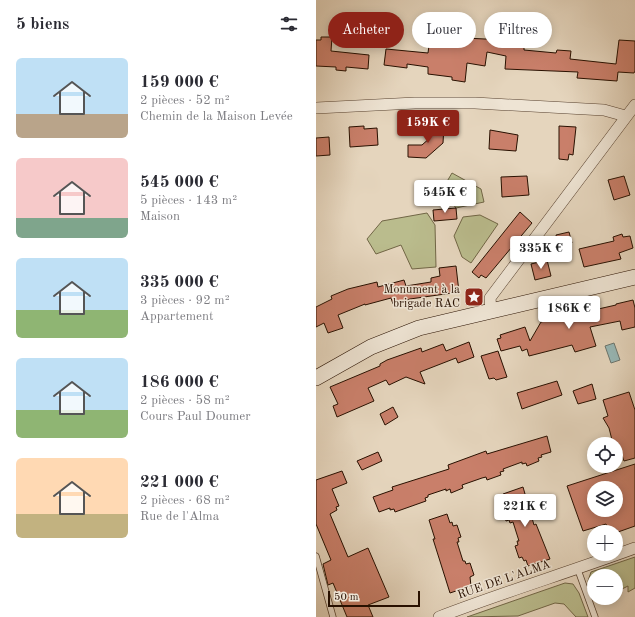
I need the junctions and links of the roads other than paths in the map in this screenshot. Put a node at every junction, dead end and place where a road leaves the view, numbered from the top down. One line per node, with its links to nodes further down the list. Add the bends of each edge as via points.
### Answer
1 (635, 106): 3 (street)
2 (316, 108): 3 (street, via 475,103 604,110)
3 (625, 118): 5 (street, via 490,298)
4 (635, 277): 5 (street)
5 (491, 311): 6 (street, via 419,328 371,347)
6 (316, 378)
7 (635, 548): 9 (street, RUE DE L'ALMA)
8 (316, 556): 10 (lane)
9 (578, 570): 11 (street, RUE DE L'ALMA); 12 (lane)
10 (332, 617)
11 (439, 617)
12 (595, 617)

